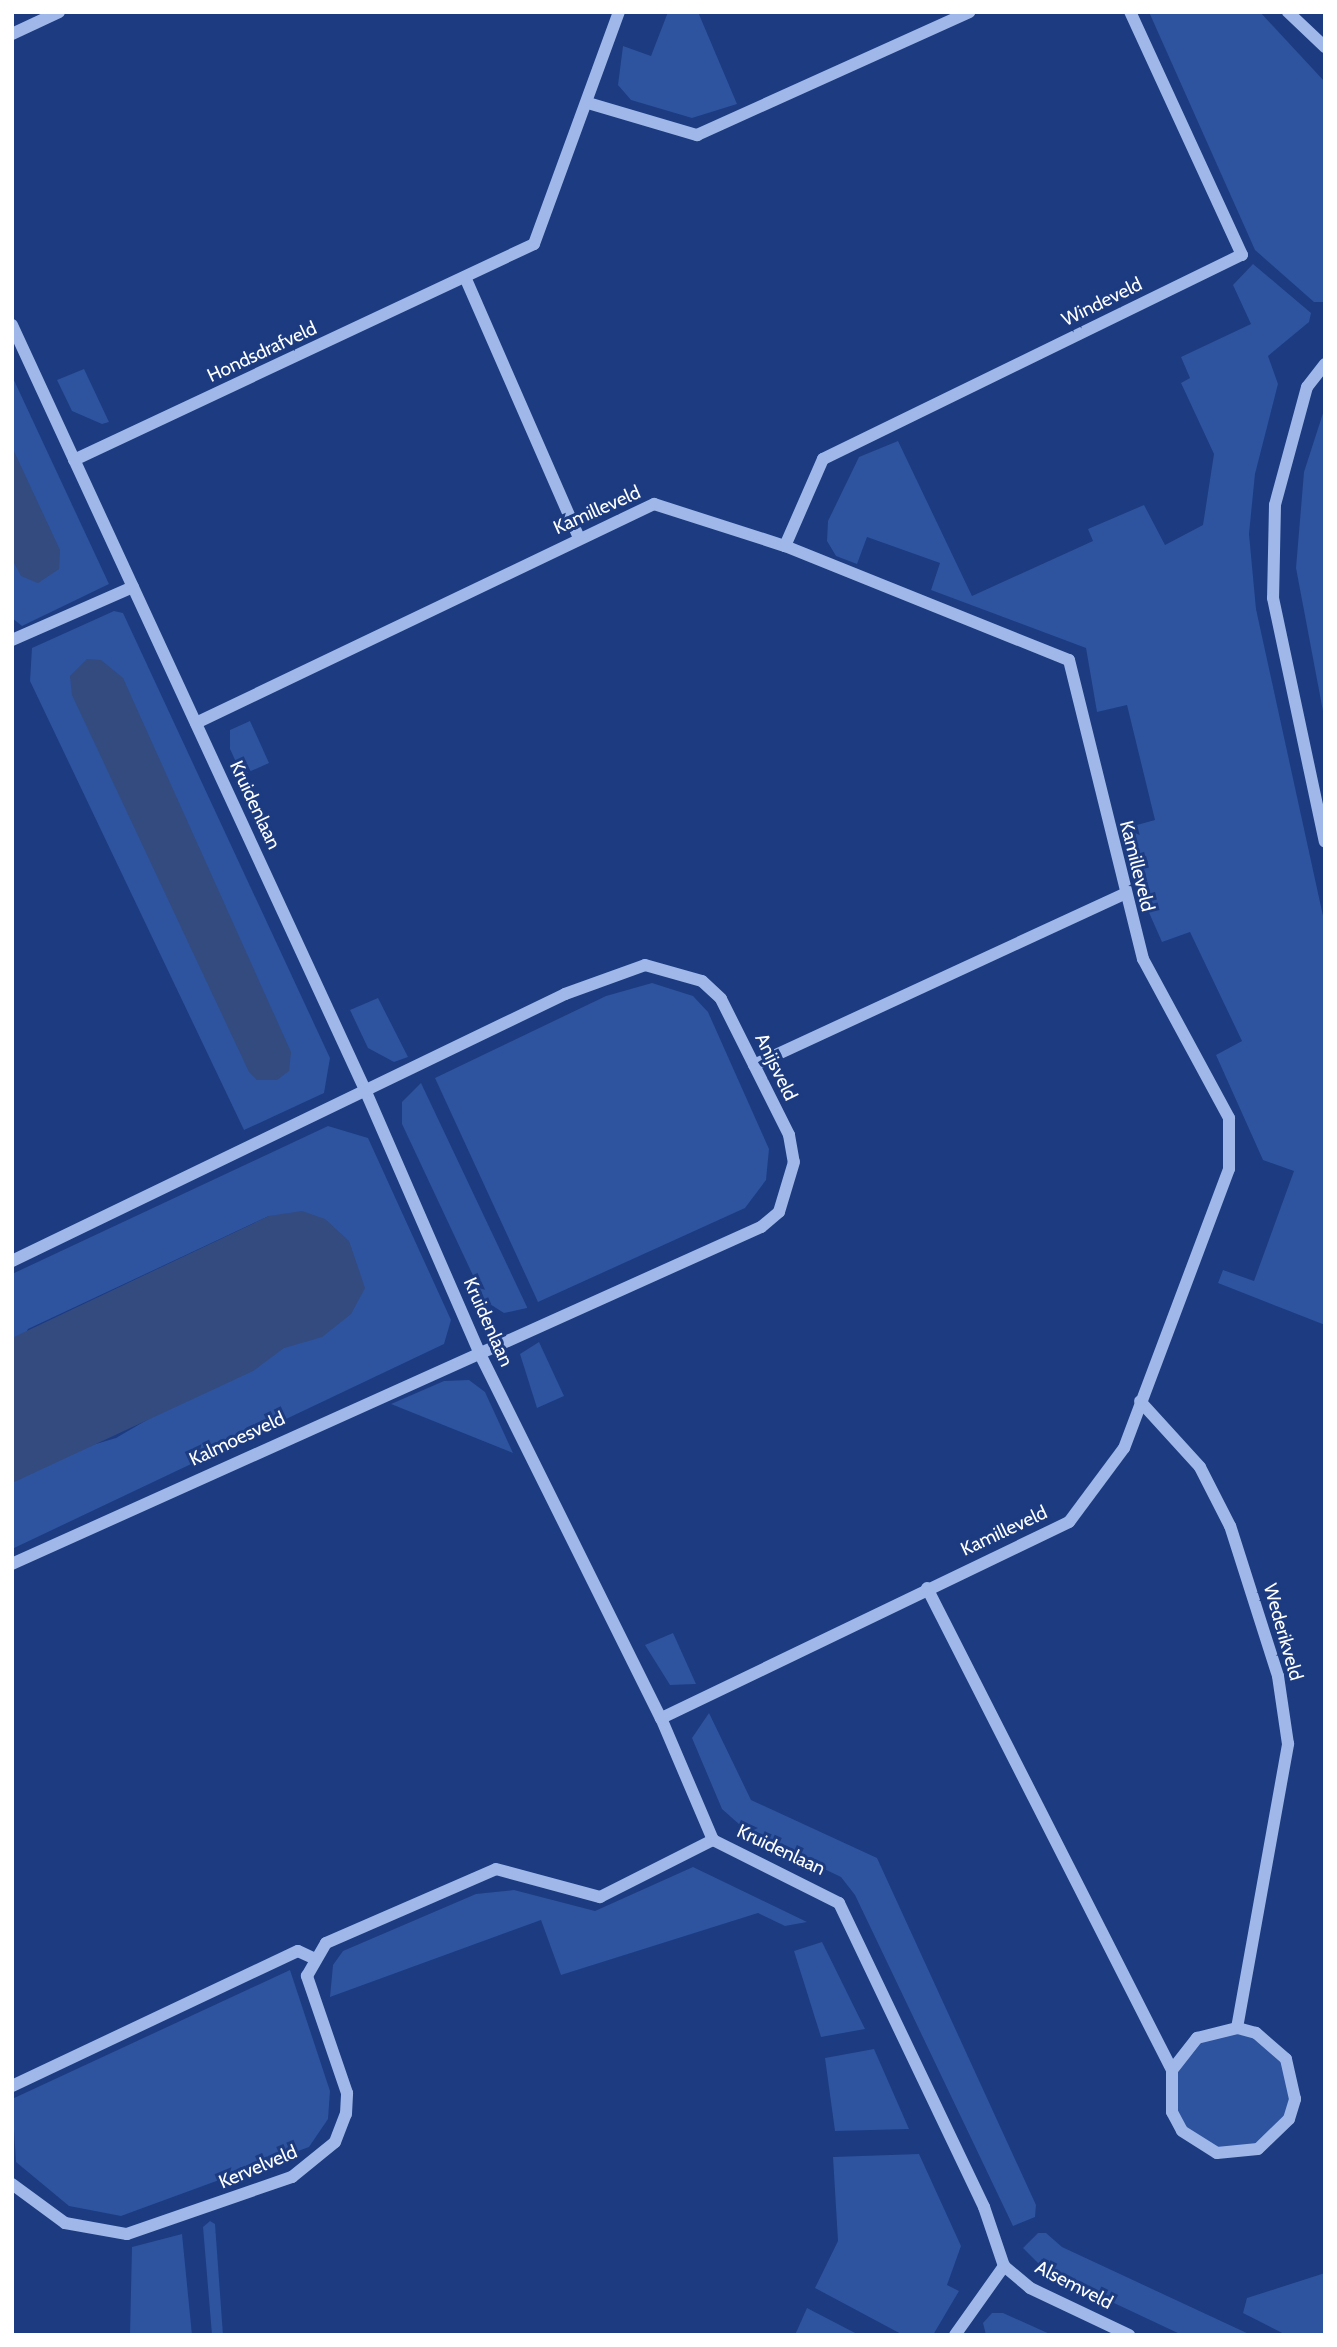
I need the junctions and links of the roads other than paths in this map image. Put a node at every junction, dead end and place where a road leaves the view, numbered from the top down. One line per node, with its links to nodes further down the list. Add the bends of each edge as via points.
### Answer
1 (59, 12): 6 (street)
2 (619, 12): 8 (street, Hondsdrafveld)
3 (970, 12): 8 (street, via 697,135)
4 (1130, 12): 14 (street, Windeveld, via 1241,255 823,459)
5 (1288, 12): 7 (street)
6 (12, 34)
7 (1323, 40)
8 (588, 103): 9 (street, Hondsdrafveld, via 534,244)
9 (465, 277): 12 (street, Hondsdrafveld); 13 (street)
10 (12, 325): 12 (street, Kruidenlaan)
11 (1325, 364): 18 (street, via 1307,387 1275,505 1273,598)
12 (74, 460): 15 (street, Kruidenlaan)
13 (579, 538): 14 (street, Kamilleveld, via 654,504); 17 (street, Kamilleveld)
14 (785, 546): 19 (street, Kamilleveld, via 1069,660)
15 (133, 587): 16 (street); 17 (street, Kruidenlaan)
16 (12, 640)
17 (196, 723): 21 (street, Kruidenlaan)
18 (1325, 842)
19 (1122, 895): 20 (street); 24 (street, Kamilleveld, via 1143,959 1228,1118 1229,1169)
20 (754, 1065): 21 (street, Anijsveld, via 721,999 702,981 645,965 617,970); 23 (street, Anijsveld, via 794,1162 779,1212 761,1227)
21 (366, 1092): 22 (street); 23 (street, Kruidenlaan)
22 (12, 1261)
23 (478, 1350): 25 (street, Kalmoesveld); 27 (street, Kruidenlaan)
24 (1140, 1401): 26 (street, Kamilleveld, via 1124,1448 1069,1522); 30 (street, Wederikveld, via 1200,1467 1230,1526 1278,1676 1288,1744)
25 (12, 1564)
26 (927, 1588): 27 (street, Kamilleveld); 31 (street)
27 (661, 1718): 28 (street, Kruidenlaan)
28 (713, 1840): 29 (street, via 600,1897 496,1869 326,1943); 34 (street, Kruidenlaan, via 839,1903 985,2207)
29 (313, 1958): 32 (street, via 298,1951); 33 (street, Kervelveld, via 307,1976 347,2093 335,2142 314,2164 292,2177 127,2234 65,2223)
30 (1237, 2028): 31 (street, via 1197,2038); 31 (street, via 1273,2044 1294,2078 1289,2119 1258,2150 1217,2153 1182,2131 1172,2112)
31 (1172, 2070)
32 (12, 2086)
33 (12, 2184)
34 (1004, 2266): 35 (street); 36 (street, Alsemveld, via 1030,2288)
35 (955, 2335)
36 (1129, 2335)

